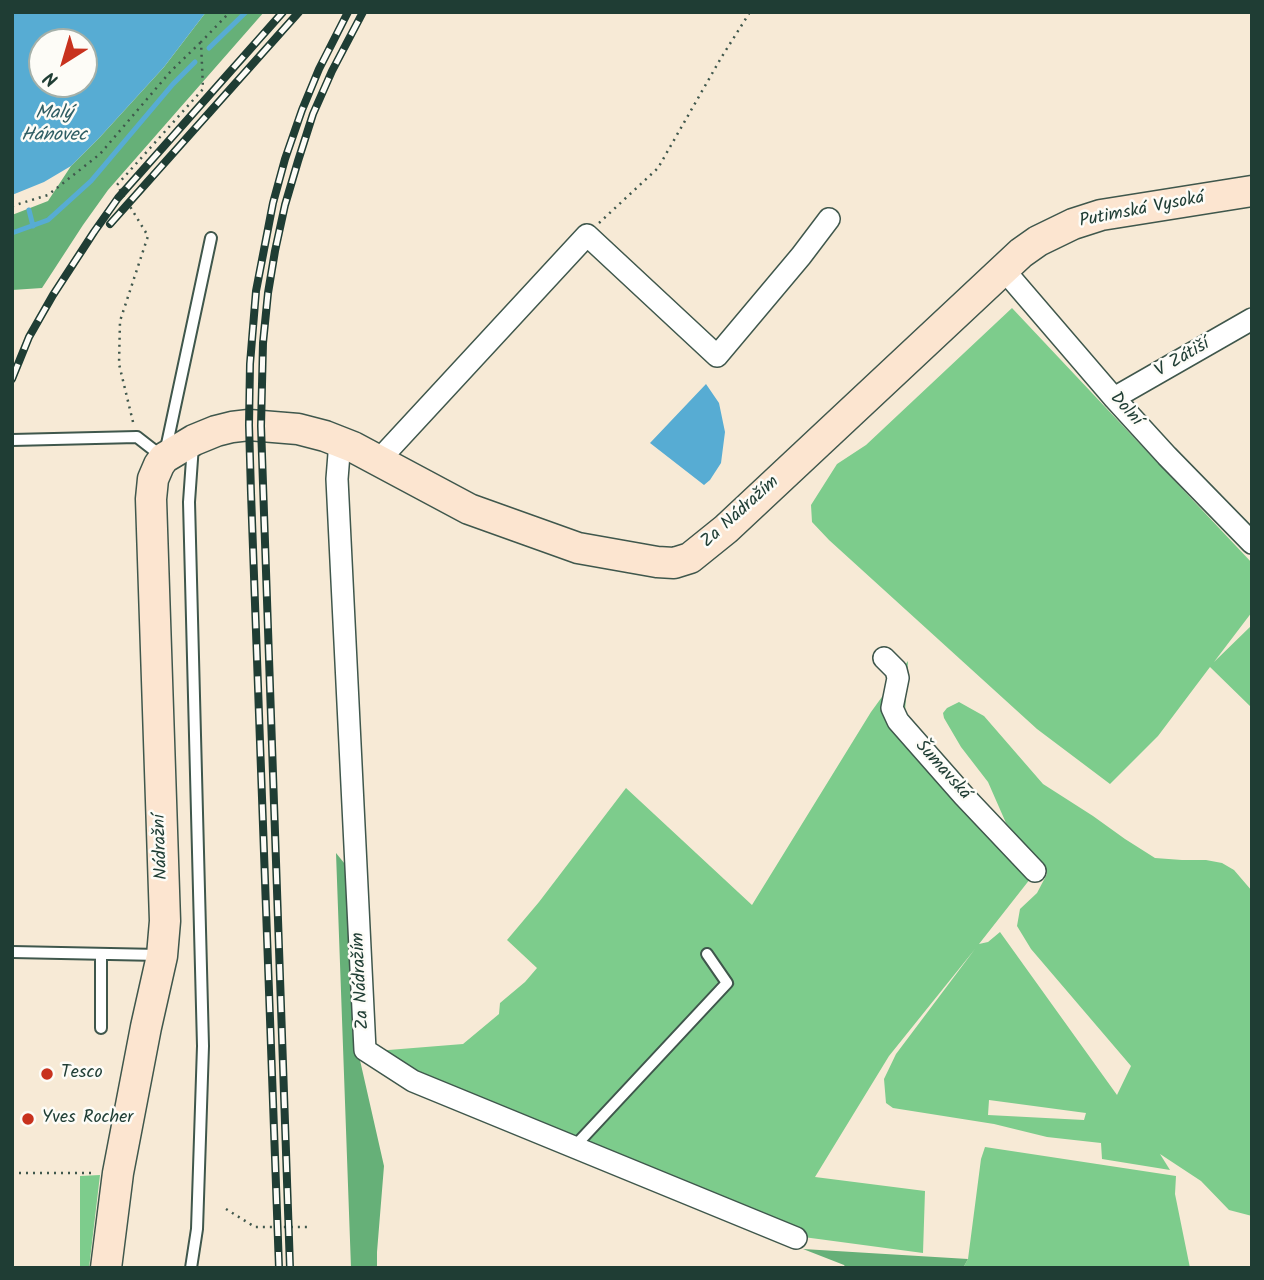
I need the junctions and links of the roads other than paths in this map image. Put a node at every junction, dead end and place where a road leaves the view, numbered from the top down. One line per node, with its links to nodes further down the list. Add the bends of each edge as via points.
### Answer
1 (1252, 191): 4 (main road, Putimská Vysoká, via 1101,215 1038,241)
2 (829, 219): 11 (street, via 717,356 587,234)
3 (211, 238): 10 (lane)
4 (1004, 270): 6 (street, Dolní); 11 (main road, Za Nádražím, via 690,558 657,562 578,548 469,509)
5 (1252, 319): 6 (street, V Zátiší)
6 (1114, 398): 12 (street, Dolní)
7 (12, 440): 10 (lane, via 137,437)
8 (194, 440): 9 (main road, Za Nádražím, via 249,425 298,429); 10 (main road); 23 (lane, via 189,502 203,1046 197,1229)
9 (340, 441): 11 (main road, Za Nádražím); 20 (street, Za Nádražím, via 337,479 365,1050 413,1081)
10 (164, 458): 18 (main road, Nádražní, via 153,479 151,499)
11 (378, 461)
12 (1252, 543)
13 (884, 658): 14 (street, Šumavská, via 898,678 892,708 898,721)
14 (1035, 872)
15 (12, 952): 16 (lane)
16 (101, 954): 18 (lane); 19 (lane)
17 (707, 954): 20 (lane, via 727,983)
18 (162, 956): 22 (main road, Nádražní, via 118,1172)
19 (101, 1028)
20 (575, 1147): 21 (street, Za Nádražím)
21 (796, 1238)
22 (106, 1268)
23 (191, 1268)

